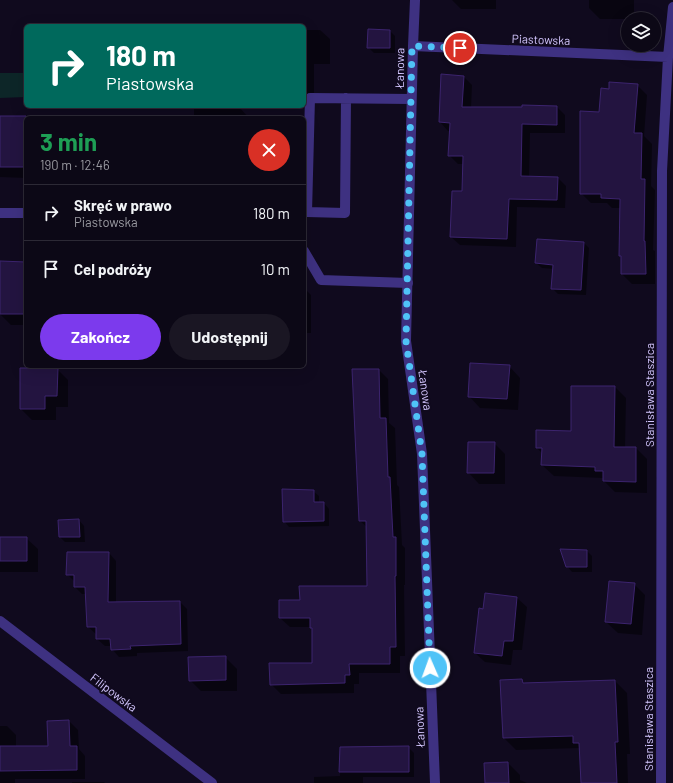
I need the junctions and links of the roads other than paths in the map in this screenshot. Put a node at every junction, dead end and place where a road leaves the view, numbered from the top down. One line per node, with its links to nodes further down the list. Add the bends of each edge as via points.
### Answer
1 (415, 0): 3 (street, Łanowa)
2 (673, 7): 4 (street, Stanisława Staszica)
3 (412, 46): 4 (street, Piastowska); 6 (street, Łanowa)
4 (668, 57): 15 (street, Stanisława Staszica, via 662,179)
5 (346, 98): 6 (street); 9 (street, via 310,98); 9 (street, via 345,213)
6 (411, 99): 11 (street, Łanowa)
7 (0, 213): 8 (street)
8 (24, 213)
9 (306, 213)
10 (306, 254): 11 (street, via 321,280)
11 (408, 283): 14 (street, Łanowa, via 406,341 422,454)
12 (0, 621): 13 (street, Filipowska)
13 (212, 783)
14 (435, 783)
15 (661, 783)

